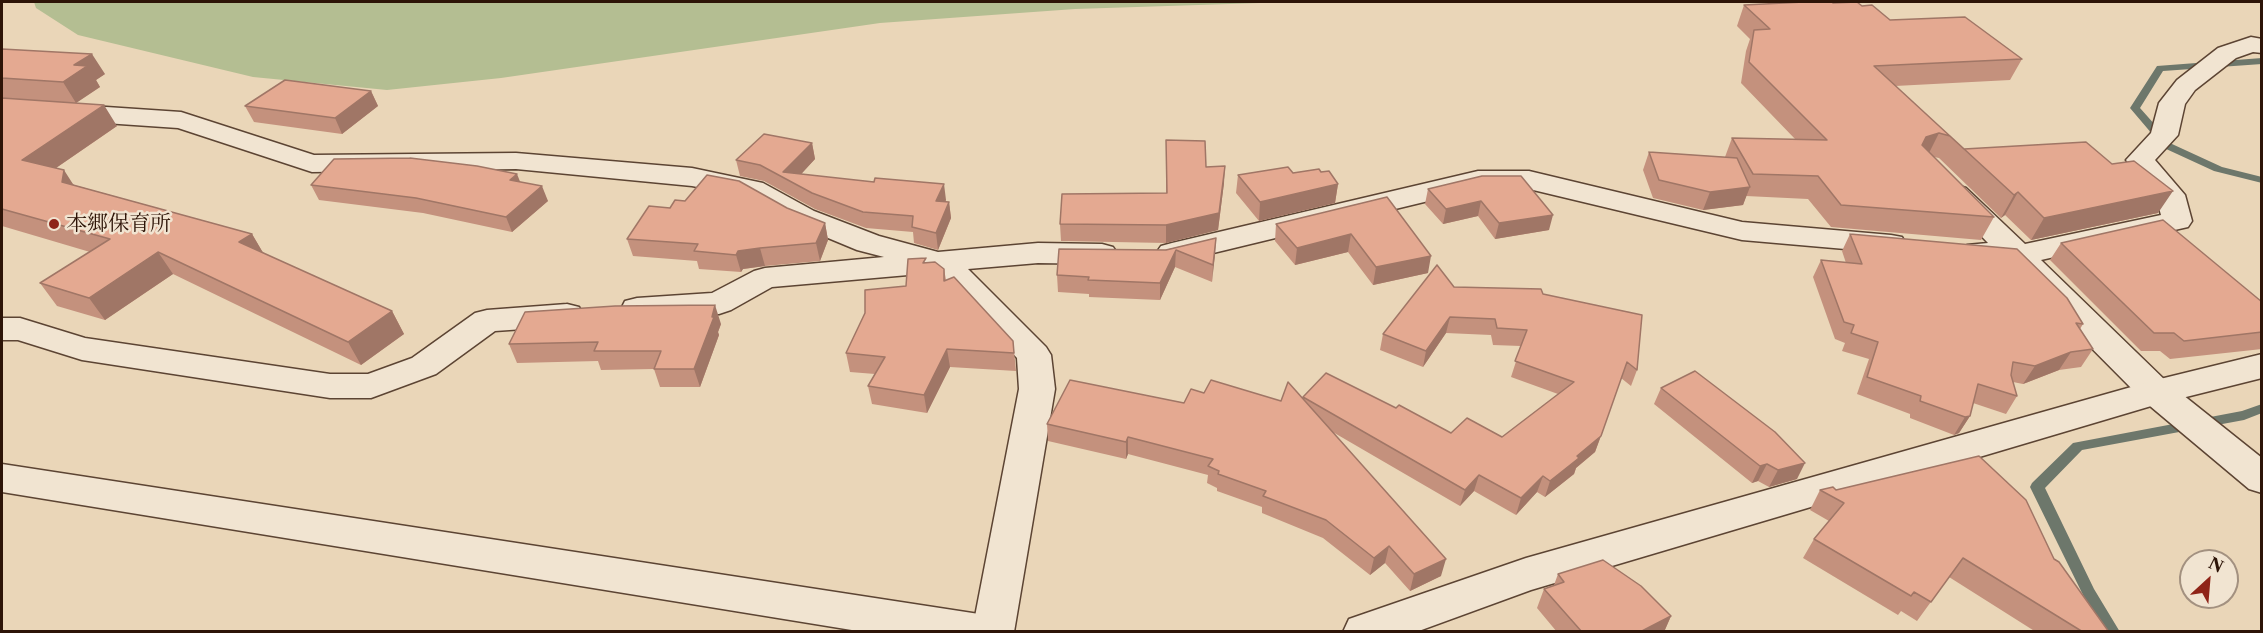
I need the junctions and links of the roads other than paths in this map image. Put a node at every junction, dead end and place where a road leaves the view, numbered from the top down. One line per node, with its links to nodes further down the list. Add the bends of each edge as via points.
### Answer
1 (2262, 46): 6 (street, via 2251,44 2227,53 2186,85 2172,103 2164,135 2140,160 2170,195 2176,222)
2 (2, 108): 7 (street, via 182,120 312,165 516,161 692,177 753,189 803,217 868,243)
3 (1936, 174): 6 (street)
4 (1916, 246): 7 (street, via 1742,231 1529,180 1478,180 1166,255 1038,253)
5 (1950, 249): 6 (street)
6 (2020, 255): 10 (street)
7 (937, 262): 8 (street, via 765,278 719,303 487,321 424,366 371,386 330,386 82,349 20,329); 14 (street, via 965,282 1034,355 1037,389)
8 (2, 329)
9 (2262, 366): 10 (street)
10 (2156, 392): 12 (street); 15 (street, via 1526,574)
11 (2, 478): 13 (street)
12 (2262, 479)
13 (979, 632)
14 (993, 632)
15 (1364, 632)

